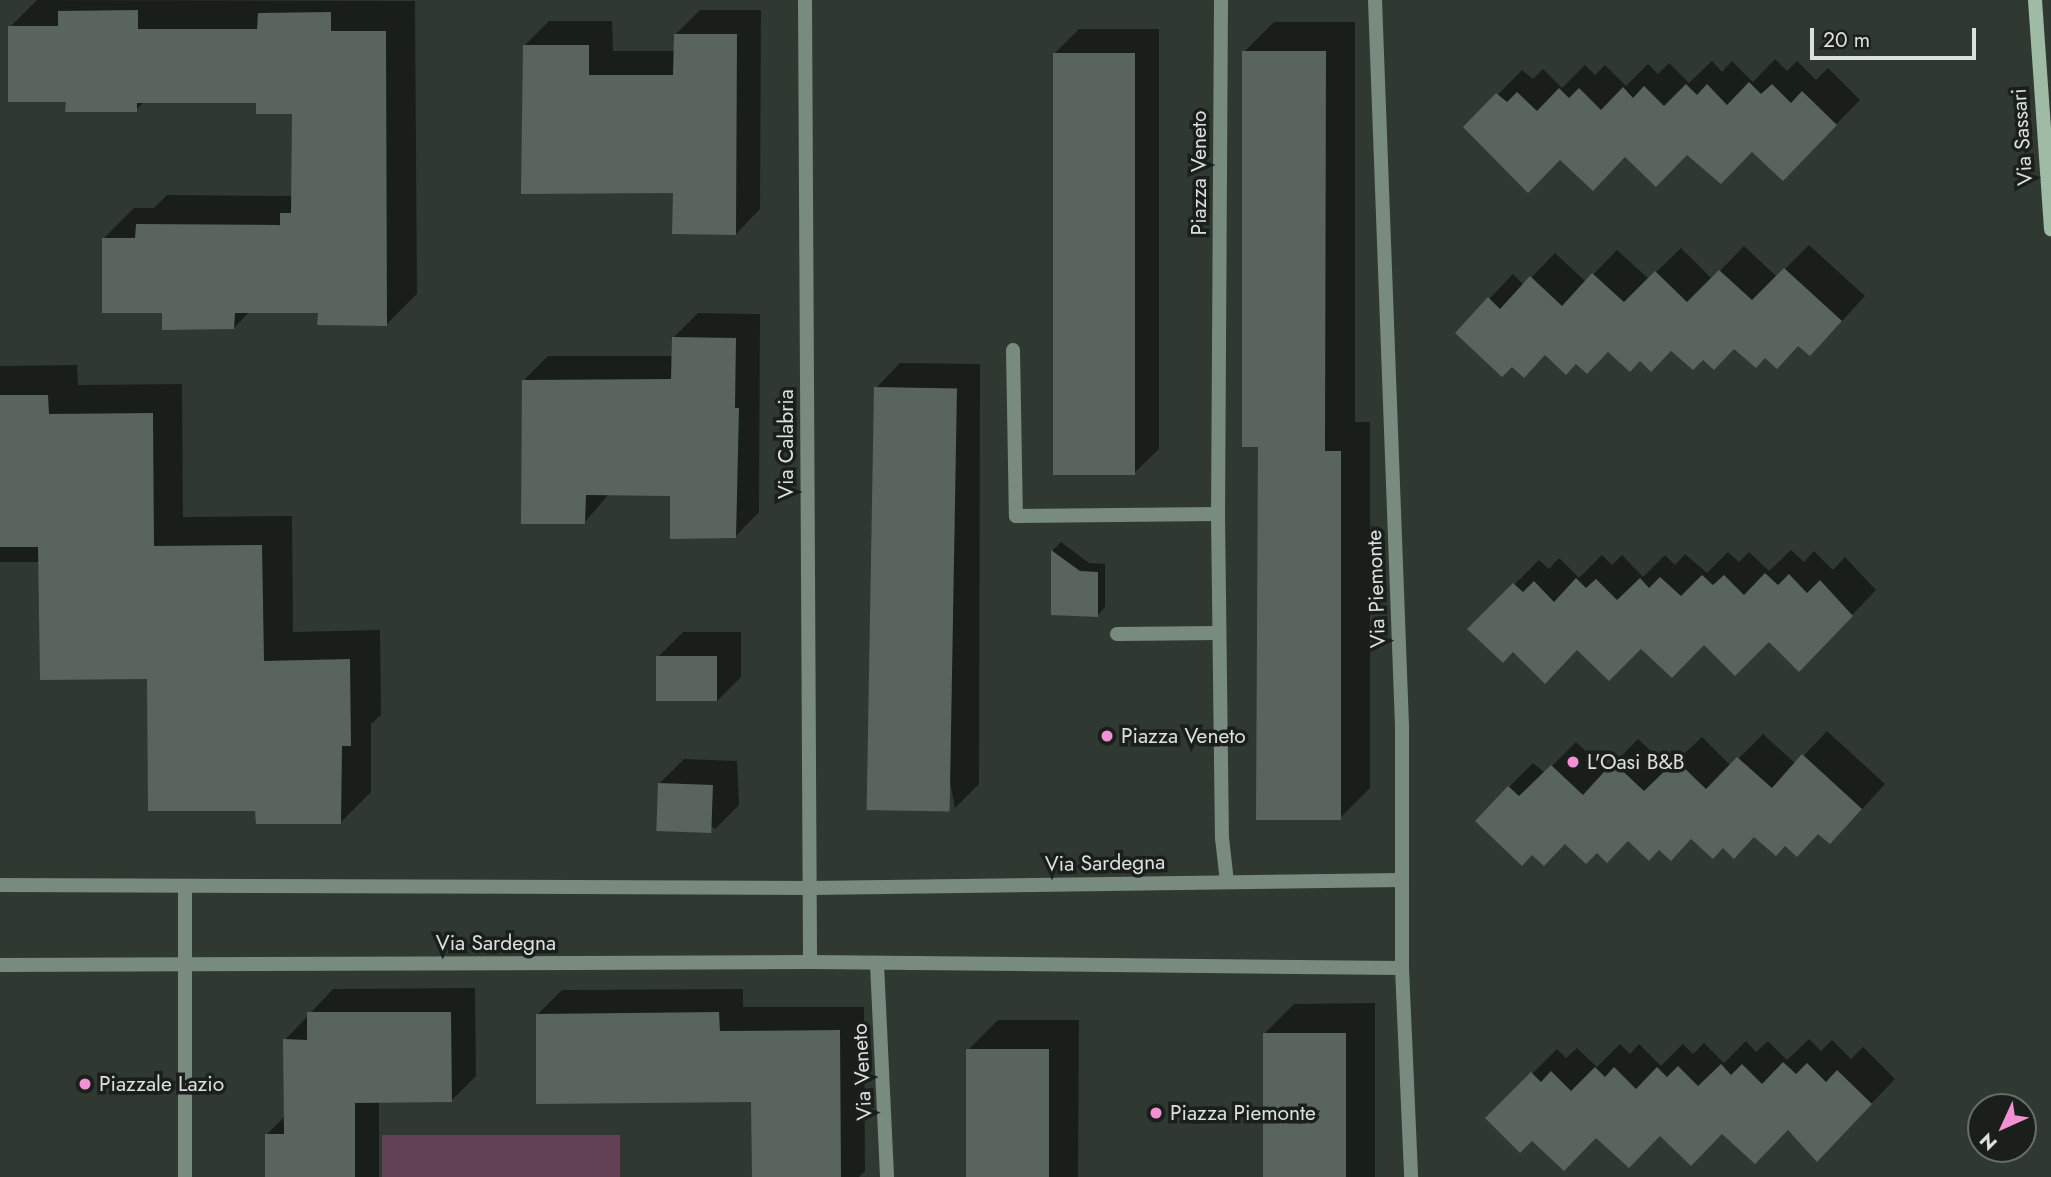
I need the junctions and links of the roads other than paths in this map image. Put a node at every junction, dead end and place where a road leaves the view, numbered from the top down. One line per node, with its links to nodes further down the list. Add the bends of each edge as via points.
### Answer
1 (805, 0): 14 (street, Via Calabria)
2 (1221, 0): 7 (street, Piazza Veneto)
3 (1375, 0): 10 (street, Via Piemonte, via 1402,726)
4 (2035, 0): 5 (main road, Via Sassari)
5 (2051, 229)
6 (1013, 350): 7 (street, via 1016,516)
7 (1217, 514): 8 (street, Piazza Veneto)
8 (1219, 633): 9 (street); 11 (street, Piazza Veneto)
9 (1117, 634)
10 (1402, 880): 11 (street, Via Sardegna); 19 (street, Via Piemonte)
11 (1227, 882): 14 (street, Via Sardegna)
12 (0, 886): 13 (street, Via Sardegna)
13 (185, 886): 14 (street, Via Sardegna); 18 (street)
14 (809, 888): 15 (street)
15 (810, 962): 16 (street, Via Sardegna); 18 (street, Via Sardegna)
16 (877, 964): 19 (street, Via Sardegna); 21 (street, Via Veneto)
17 (0, 965): 18 (street, Via Sardegna)
18 (184, 966): 20 (street)
19 (1402, 968): 22 (street, Via Piemonte)
20 (185, 1177)
21 (887, 1177)
22 (1411, 1177)

